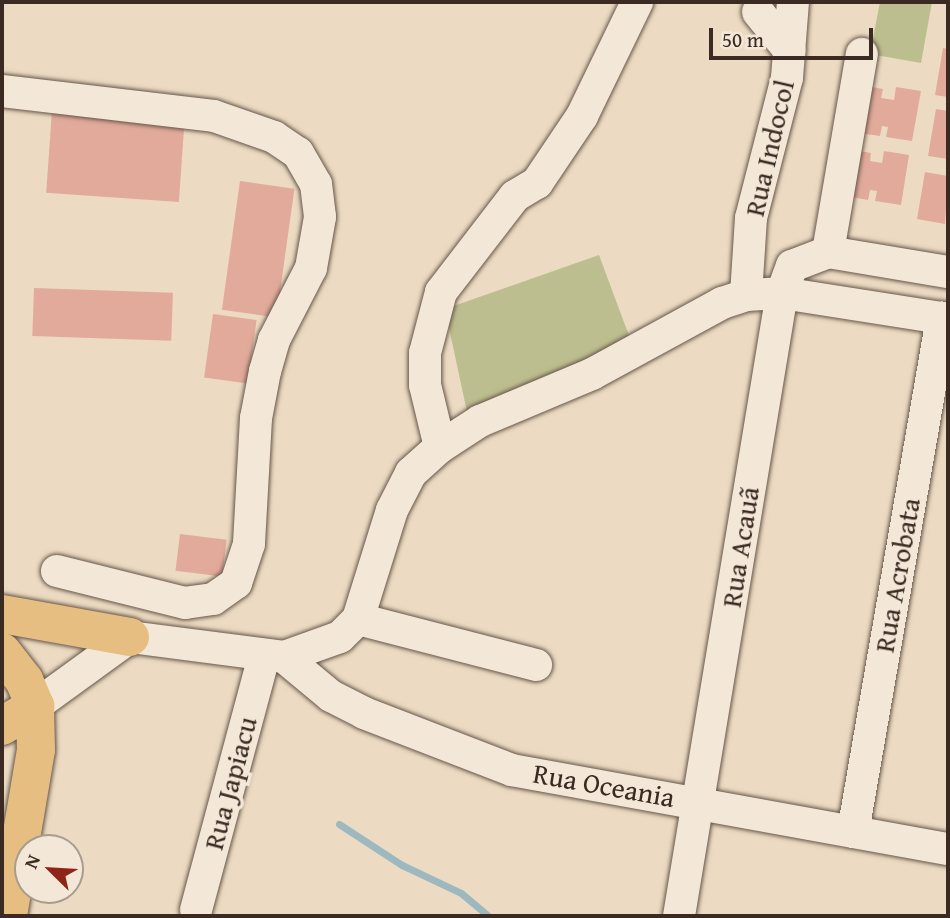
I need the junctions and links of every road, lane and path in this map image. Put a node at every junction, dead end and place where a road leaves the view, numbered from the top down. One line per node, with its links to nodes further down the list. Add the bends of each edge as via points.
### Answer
1 (637, 2): 12 (street, via 582,116 537,183 515,196 441,292 425,353 425,385)
2 (793, 2): 4 (street, Rua Indocol)
3 (758, 12): 4 (street)
4 (790, 51): 10 (street, Rua Indocol, via 751,218)
5 (862, 54): 7 (street)
6 (2, 92): 13 (street, via 214,116 274,137 298,153 316,184 320,217 311,268 274,340 265,371 256,418 249,544 236,583 213,600 185,603)
7 (828, 252): 8 (street); 9 (street, Rua Acauã, via 792,266)
8 (948, 272)
9 (782, 293): 10 (street); 11 (street); 22 (street, Rua Acauã)
10 (746, 295): 12 (street, via 592,374 480,421)
11 (945, 319): 23 (street, Rua Acrobata)
12 (440, 447): 15 (street, via 411,473 392,510)
13 (57, 571)
14 (2, 614): 16 (highway)
15 (358, 619): 18 (street, via 340,637); 19 (street)
16 (130, 637): 18 (street); 20 (street)
17 (2, 652): 20 (highway, via 24,680)
18 (274, 657): 22 (street, Rua Oceania, via 364,713 512,770); 25 (street, Rua Japiacu)
19 (536, 665)
20 (35, 706): 21 (highway); 26 (highway, via 36,750)
21 (2, 726)
22 (698, 801): 23 (street, Rua Oceania); 27 (street, Rua Acauã)
23 (853, 832): 24 (street, Rua Oceania)
24 (948, 849)
25 (196, 909)
26 (8, 916)
27 (679, 916)

